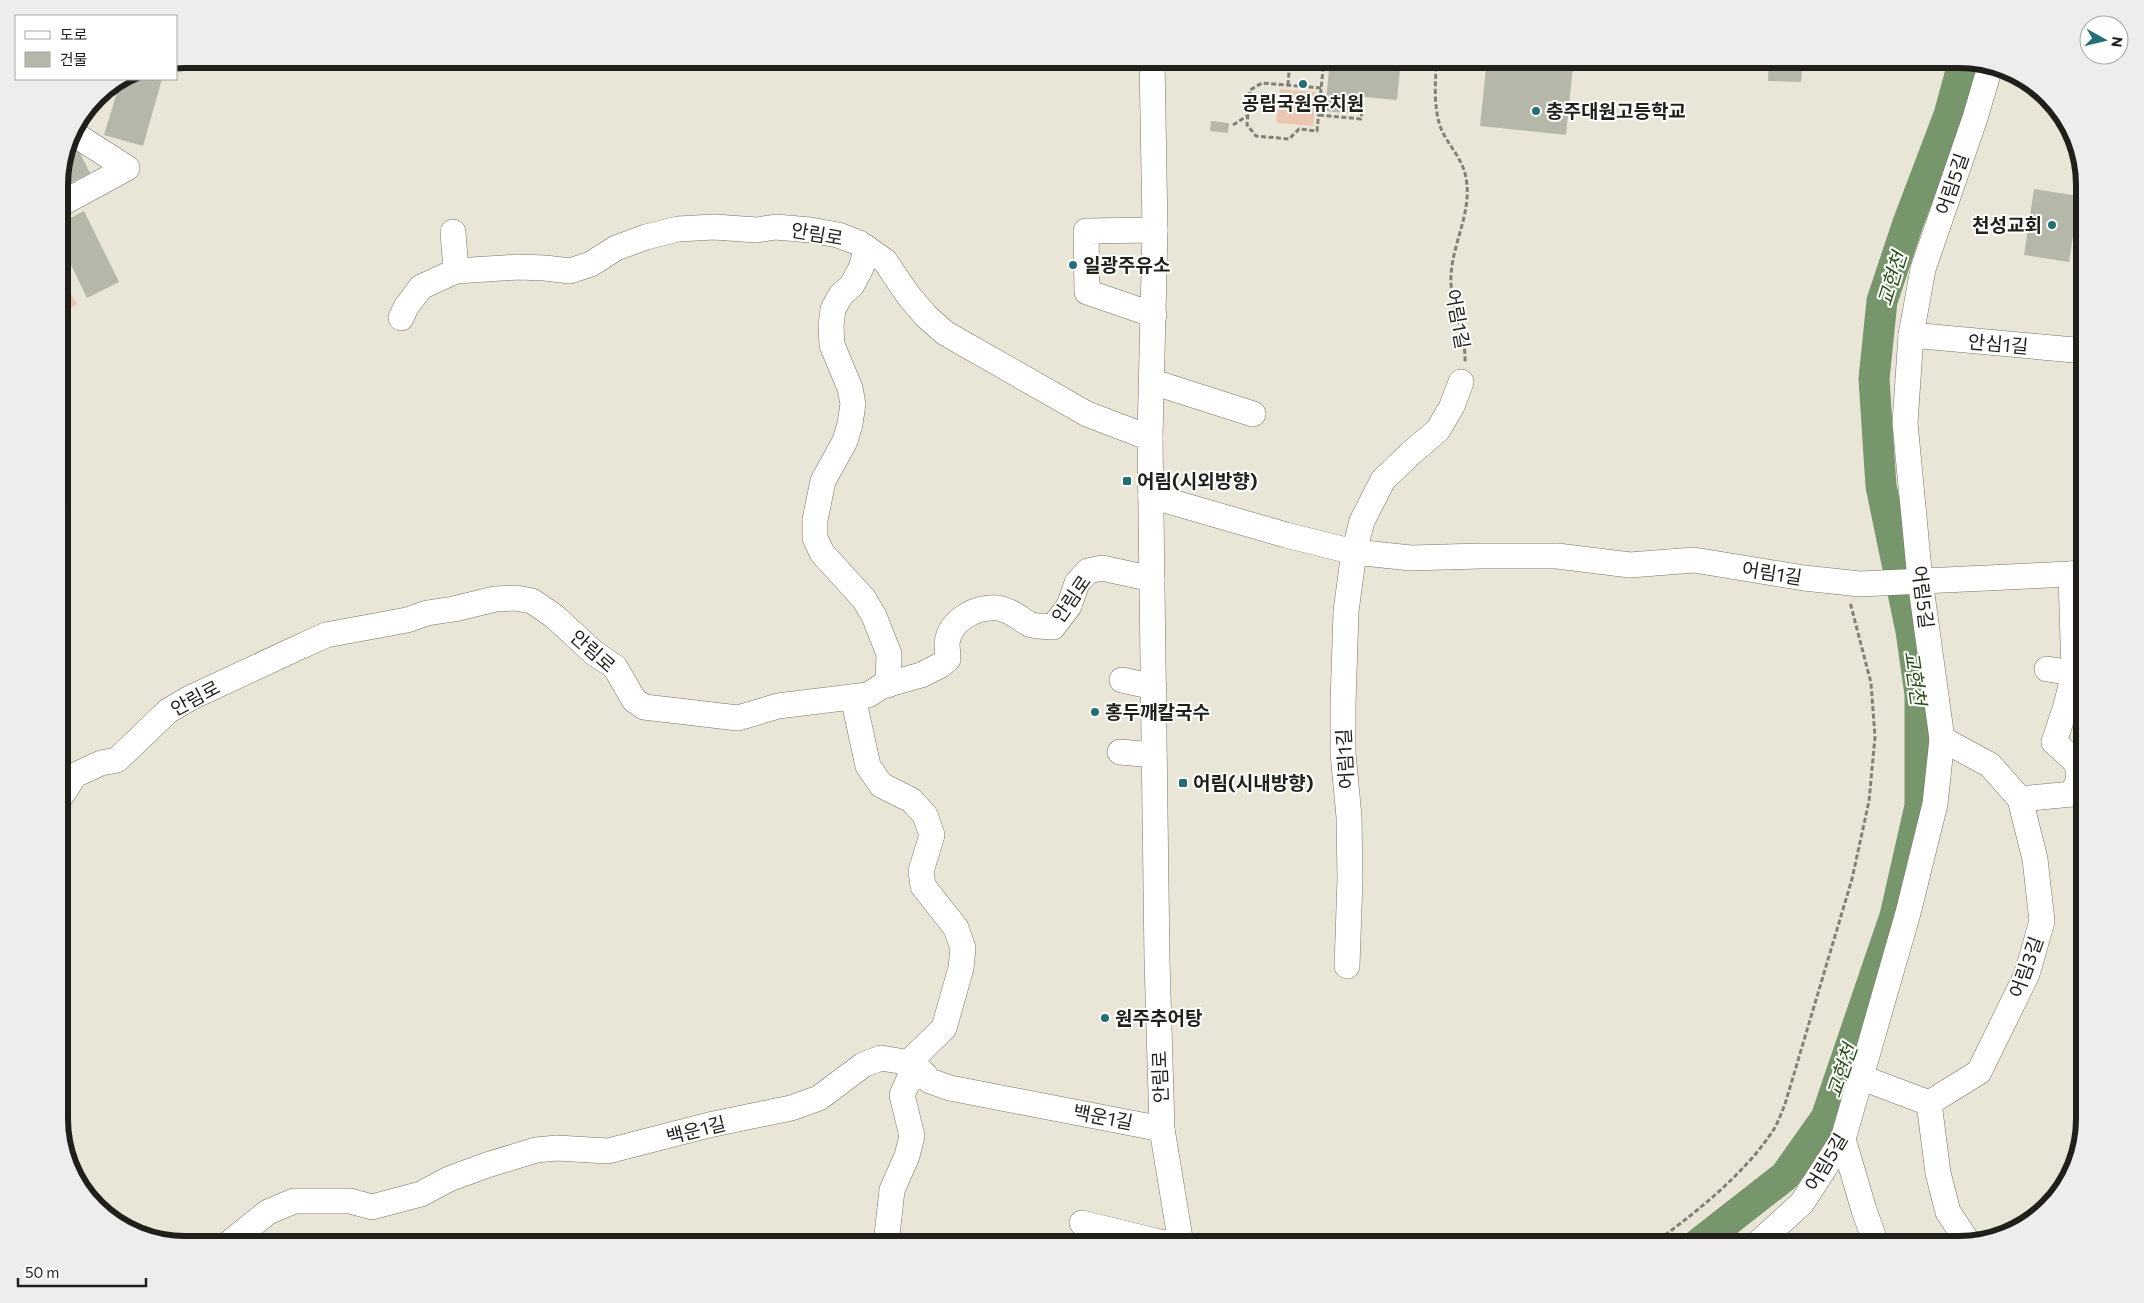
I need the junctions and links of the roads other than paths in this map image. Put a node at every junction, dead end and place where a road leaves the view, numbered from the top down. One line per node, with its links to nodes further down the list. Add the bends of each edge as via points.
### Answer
1 (1152, 67): 5 (street, 안림로)
2 (1989, 71): 11 (street, 어림5길, via 1923,269)
3 (78, 136): 4 (street, via 127,168)
4 (68, 200)
5 (1155, 230): 9 (street, 안림로); 9 (street, via 1086,232 1087,292)
6 (452, 232): 8 (street)
7 (867, 248): 8 (street, 안림로, via 838,235 810,230 714,227 678,229 646,237 570,271 527,268); 16 (street, 안림로, via 885,261 908,295 945,333 1087,414); 26 (street, via 852,285 841,295 833,310 832,345 850,388 853,404 845,440 823,482 815,520 815,538 822,553 864,599 874,616 889,654)
8 (456, 270): 10 (street, 안림로, via 421,287)
9 (1154, 315): 13 (street, 안림로)
10 (401, 318)
11 (1911, 335): 12 (street, 안심1길); 21 (street, 어림5길, via 1905,423)
12 (2076, 350)
13 (1153, 382): 15 (street); 16 (street, 안림로)
14 (1461, 382): 18 (street, 어림1길, via 1438,430 1383,480 1362,521)
15 (1253, 414)
16 (1150, 438): 17 (street, 안림로)
17 (1151, 496): 18 (street, 어림1길); 20 (street, 안림로)
18 (1354, 552): 21 (street, 어림1길, via 1411,558 1557,556 1630,565 1694,560 1852,583); 36 (street, 어림1길, via 1346,611 1343,704 1349,843)
19 (2076, 572): 21 (street)
20 (1152, 578): 26 (street, 안림로, via 1102,568 1088,571 1077,583 1069,606 1053,627 1031,625 998,608 979,610 965,616 954,628 947,642 948,659 941,665); 27 (street, 안림로)
21 (1912, 580): 29 (street, 어림5길)
22 (2076, 622): 24 (street)
23 (2047, 669): 24 (street)
24 (2074, 673): 32 (street, via 2054,742)
25 (1122, 680): 27 (street)
26 (888, 685): 28 (street, 안림로, via 868,695)
27 (1154, 687): 31 (street, 안림로)
28 (852, 697): 34 (street, 안림로, via 778,706 738,718 644,707 634,700 615,668 554,616 532,601 495,599 326,635 168,710 117,760 101,763 75,775); 37 (street, via 868,766 881,785 911,800 925,815 932,835 920,871 923,886 956,928 962,948 961,968 944,1028)
29 (1942, 739): 35 (street, 어림3길, via 1990,765); 38 (street, 어림5길, via 1935,804 1908,913)
30 (1120, 752): 31 (street)
31 (1154, 755): 40 (street, 안림로)
32 (2076, 762)
33 (2076, 785): 35 (street, via 2072,794)
34 (68, 786)
35 (2020, 798): 39 (street, 어림3길, via 2035,859 2042,921 2027,974 1979,1072)
36 (1347, 966)
37 (916, 1069): 40 (street, 백운1길, via 930,1080 950,1088); 43 (street, 백운1길, via 881,1058 863,1065 820,1098 791,1108 608,1151 536,1150 449,1179 421,1194 372,1207 350,1201 294,1201 268,1212); 44 (street, via 902,1095 912,1136 892,1190)
38 (1860, 1077): 39 (street); 41 (street, 어림5길)
39 (1929, 1103): 49 (street, via 1938,1173 1948,1212)
40 (1162, 1129): 46 (street, 안림로)
41 (1844, 1139): 47 (street, 어림5길, via 1802,1202); 48 (street)
42 (1082, 1222): 45 (street)
43 (238, 1236)
44 (887, 1236)
45 (1136, 1236)
46 (1180, 1236)
47 (1766, 1236)
48 (1873, 1236)
49 (1964, 1236)

